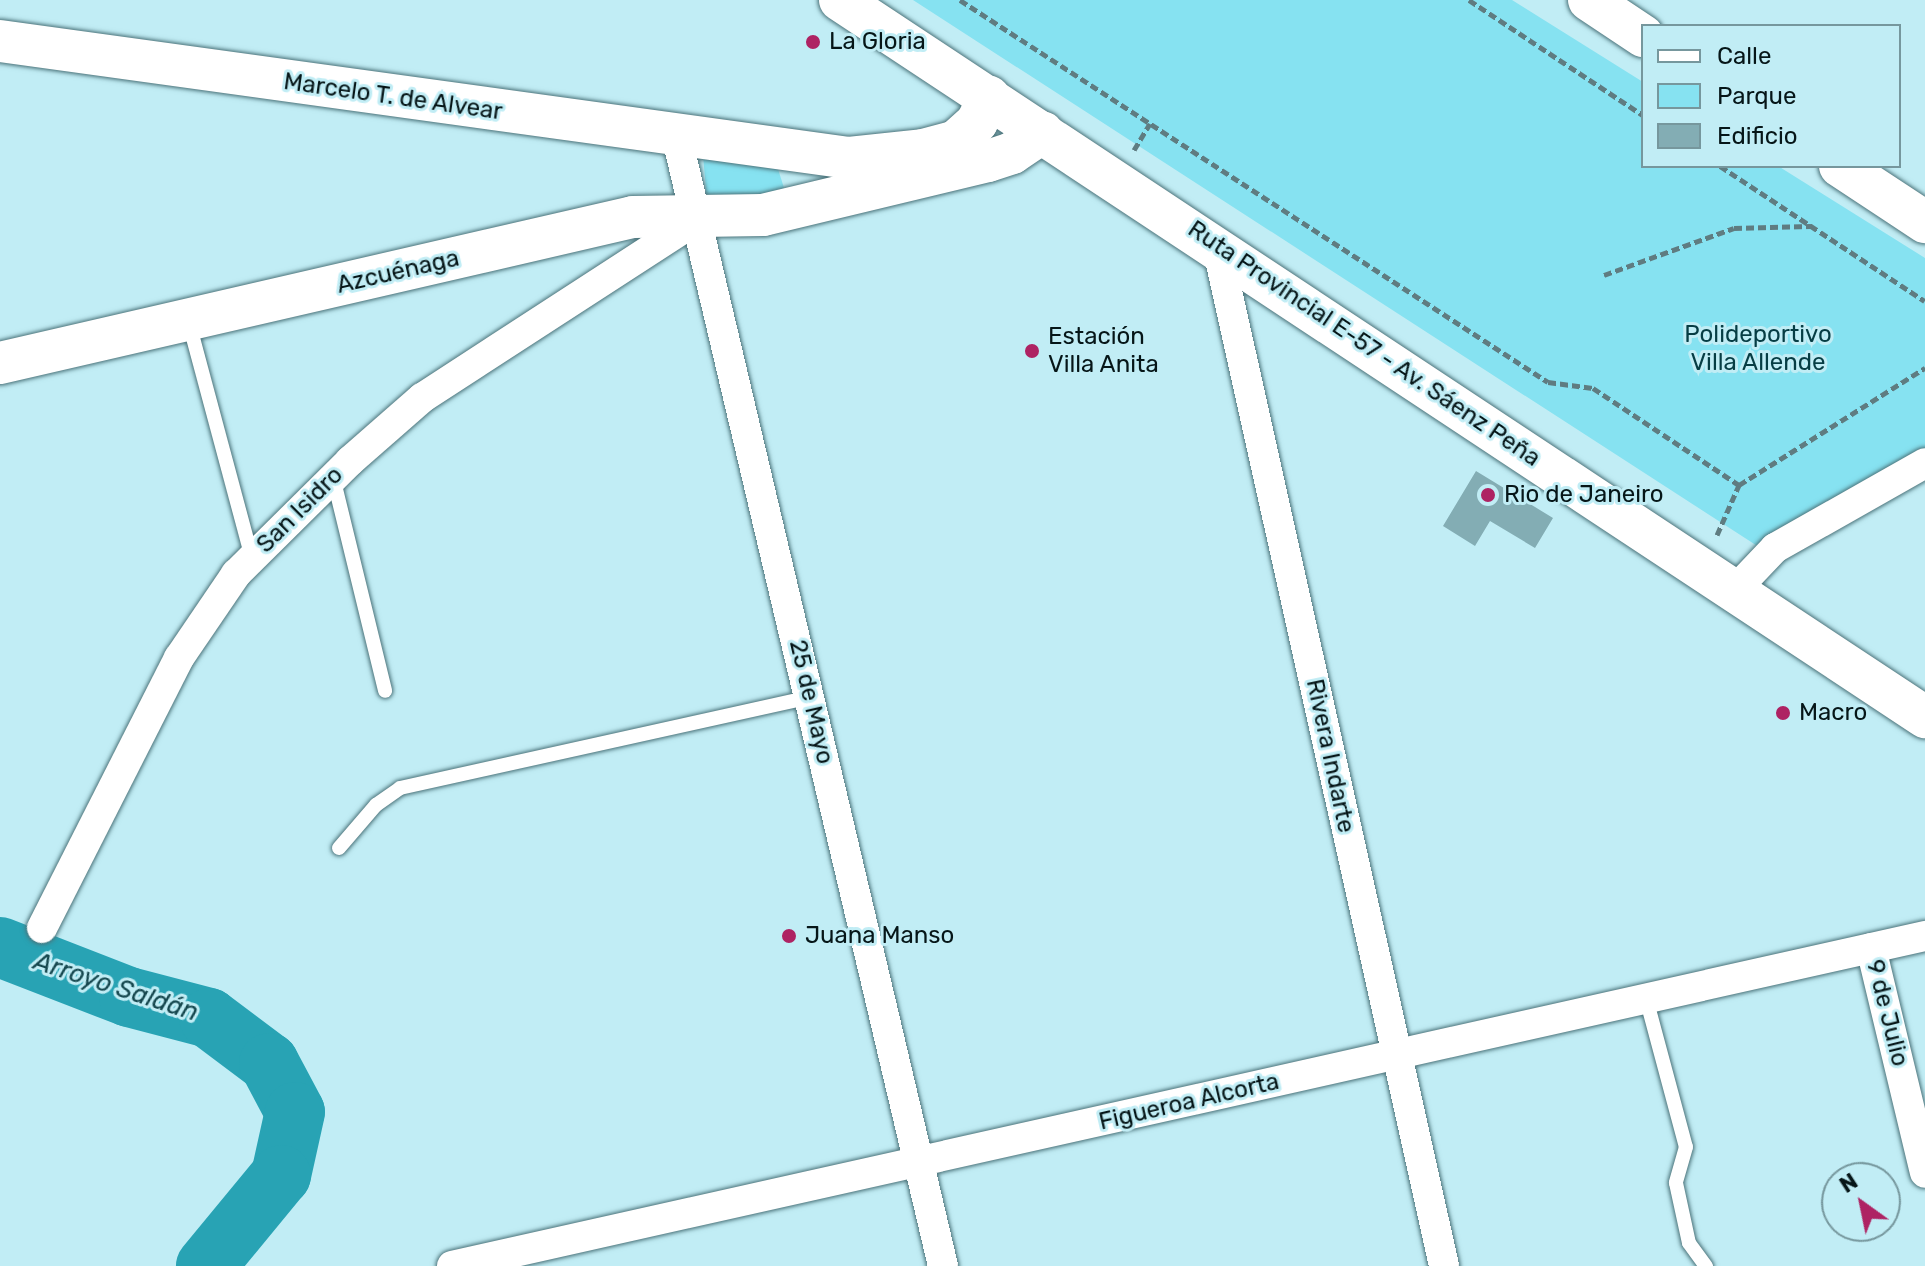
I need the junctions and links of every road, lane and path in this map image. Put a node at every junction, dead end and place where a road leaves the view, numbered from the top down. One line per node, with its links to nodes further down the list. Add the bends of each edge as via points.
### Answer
1 (840, 0): 7 (main road, Ruta Provincial E-57 - Av. Sáenz Peña)
2 (960, 0): 26 (path, via 1548,382 1593,388)
3 (1469, 0): 8 (path)
4 (1589, 0): 5 (main road)
5 (1641, 35)
6 (0, 41): 10 (main road, Marcelo T. de Alvear)
7 (989, 97): 9 (main road, Ruta Provincial E-57 - Av. Sáenz Peña); 11 (main road, Marcelo T. de Alvear, via 967,133 923,150 849,158)
8 (1641, 114)
9 (1043, 132): 14 (main road, via 1012,153 988,161); 18 (main road, Ruta Provincial E-57 - Av. Sáenz Peña)
10 (677, 138): 11 (main road, Marcelo T. de Alvear); 15 (street, 25 de Mayo)
11 (785, 150): 14 (main road, via 809,178 810,190)
12 (1723, 168): 17 (path)
13 (1843, 168): 16 (main road)
14 (797, 207): 15 (main road, Azcuénaga)
15 (698, 219): 21 (main road, Azcuénaga, via 633,217); 25 (street, San Isidro, via 480,357 422,398); 30 (street, 25 de Mayo)
16 (1925, 222)
17 (1812, 226): 19 (path, via 1734,228); 20 (path)
18 (1217, 246): 28 (main road, Ruta Provincial E-57 - Av. Sáenz Peña); 37 (street, Rivera Indarte)
19 (1604, 275)
20 (1925, 301)
21 (188, 319): 22 (main road, Azcuénaga); 27 (lane)
22 (0, 363)
23 (1925, 368): 26 (path)
24 (1925, 463): 28 (street)
25 (333, 477): 27 (street, San Isidro); 29 (lane)
26 (1739, 485): 28 (path)
27 (252, 558): 33 (street, San Isidro, via 179,658)
28 (1718, 579): 31 (main road, Ruta Provincial E-57 - Av. Sáenz Peña)
29 (385, 691)
30 (810, 697): 32 (lane, via 400,788 376,805); 38 (street, 25 de Mayo)
31 (1925, 717)
32 (339, 848)
33 (42, 928)
34 (1925, 936): 35 (street, Figueroa Alcorta)
35 (1871, 948): 36 (street, Figueroa Alcorta); 39 (street, 9 de Julio)
36 (1646, 998): 37 (street, Figueroa Alcorta); 43 (lane, via 1686,1147 1676,1183 1689,1243)
37 (1396, 1056): 38 (street, Figueroa Alcorta); 42 (street, Rivera Indarte)
38 (920, 1162): 40 (street, Figueroa Alcorta); 41 (street, 25 de Mayo)
39 (1925, 1173)
40 (452, 1266)
41 (943, 1266)
42 (1444, 1266)
43 (1706, 1266)

